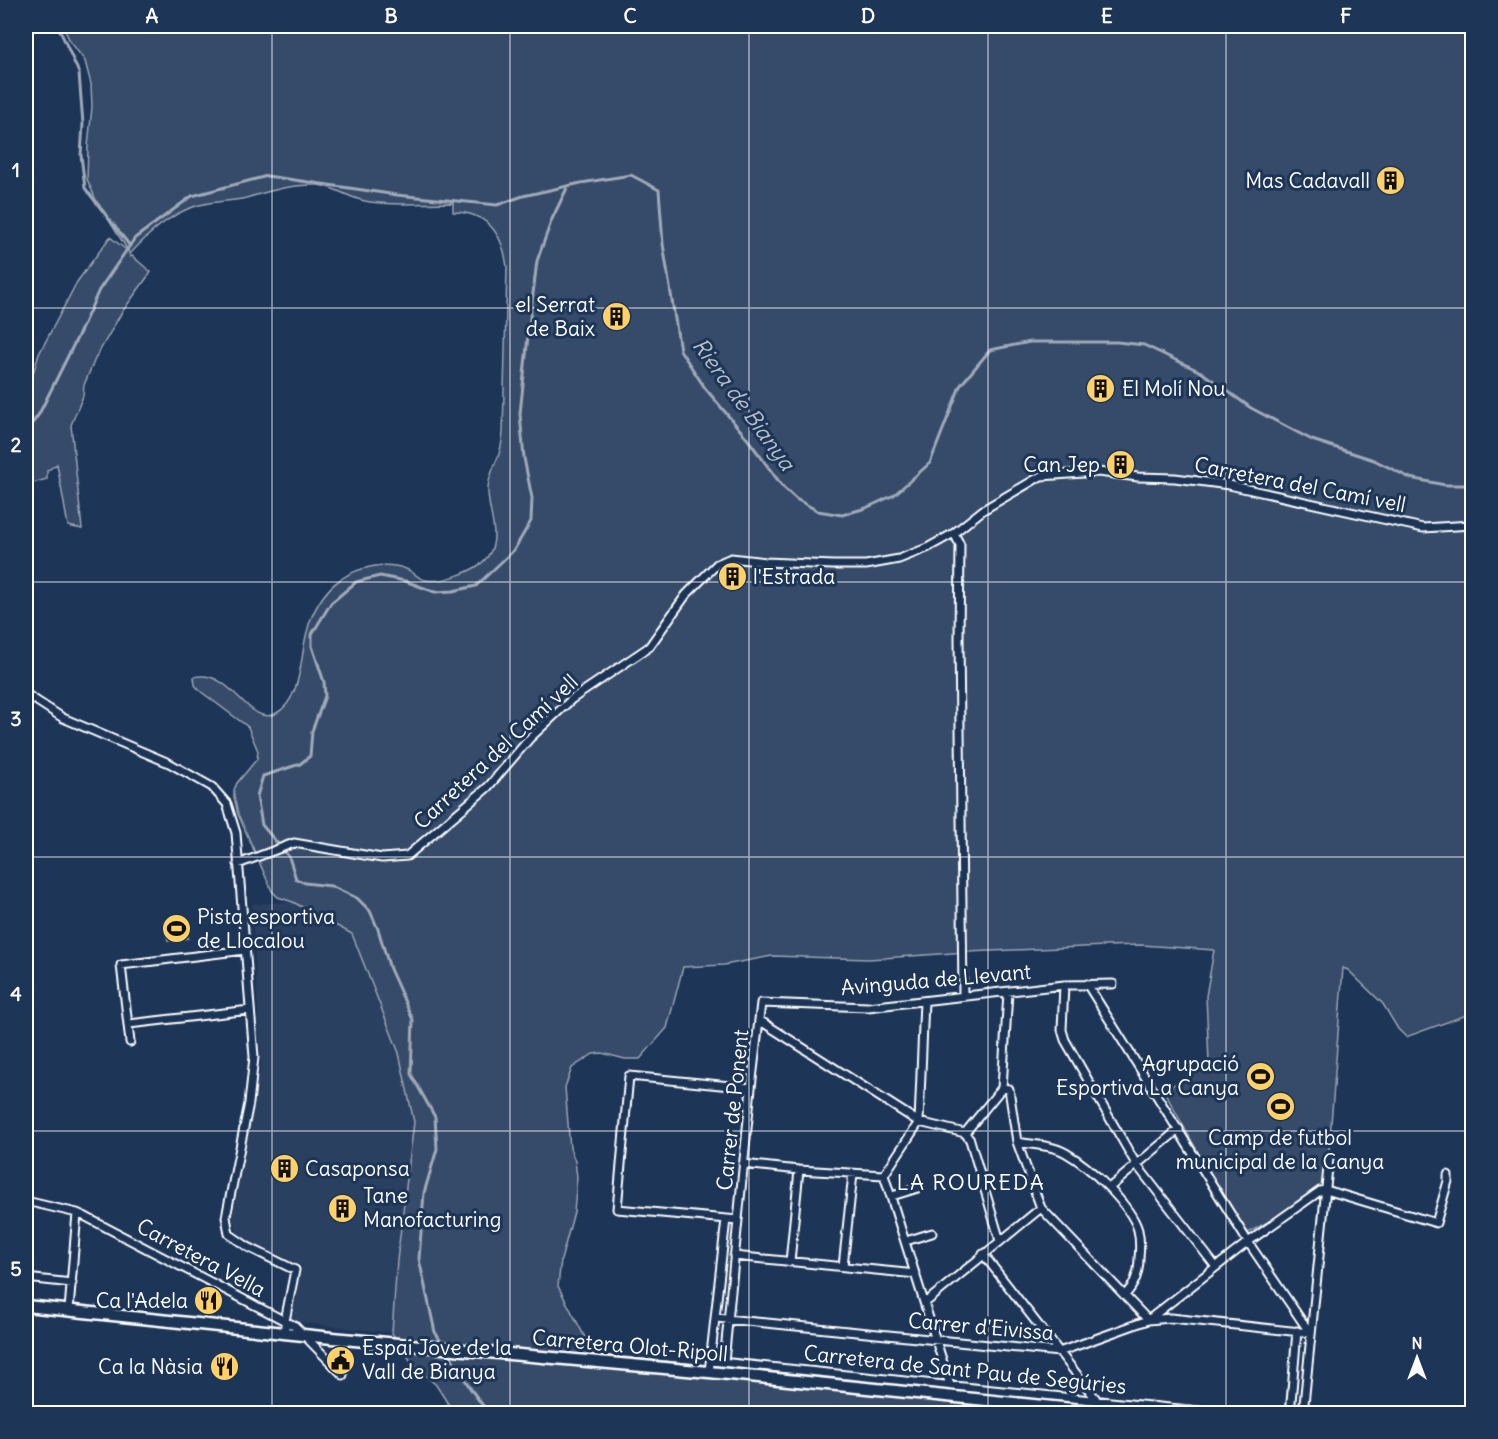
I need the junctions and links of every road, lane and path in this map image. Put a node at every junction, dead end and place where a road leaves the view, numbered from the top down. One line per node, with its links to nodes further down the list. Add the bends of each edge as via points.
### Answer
1 (1473, 525): 2 (street, Carretera del Camí vell, via 1423,528 1229,485 1098,472 1041,476 983,510)
2 (954, 533): 4 (street, Carretera del Camí vell, via 899,559 866,565 785,564 731,558 717,564 686,595 650,646 572,699 530,738 488,787 407,856 382,858 294,843); 10 (street, via 960,545)
3 (26, 694): 4 (street, via 63,718 169,763 212,787 227,804)
4 (238, 864): 5 (street)
5 (245, 950): 13 (street); 15 (street, via 121,965)
6 (1087, 984): 7 (street, Avinguda de Llevant); 8 (street, Avinguda de Llevant); 20 (street)
7 (1113, 984)
8 (1064, 986): 9 (street, Avinguda de Llevant); 25 (street, via 1065,1040)
9 (1008, 993): 10 (street, Avinguda de Llevant); 18 (street)
10 (963, 996): 11 (street, Avinguda de Llevant)
11 (924, 1001): 12 (street, Avinguda de Llevant, via 868,1006); 19 (street)
12 (761, 1003): 14 (street, Carrer de Ponent)
13 (250, 1010): 15 (street); 58 (street, via 254,1057 249,1103 226,1217 229,1234 295,1270)
14 (759, 1020): 17 (street, Carrer de Ponent); 19 (street)
15 (129, 1024): 16 (street)
16 (130, 1042)
17 (751, 1088): 24 (street, Carrer de Ponent); 37 (street, via 629,1076 617,1209)
18 (1002, 1088): 21 (street); 22 (street, via 1009,1089)
19 (919, 1122): 21 (street); 28 (street)
20 (1179, 1129): 25 (street); 42 (street)
21 (965, 1133): 41 (street)
22 (1017, 1142): 31 (street, via 1054,1147 1068,1154); 35 (street)
23 (1329, 1158): 32 (street)
24 (743, 1164): 26 (street); 38 (street, Carrer de Ponent)
25 (1136, 1164): 31 (street); 47 (street)
26 (799, 1170): 27 (street); 45 (street)
27 (853, 1174): 28 (street); 46 (street)
28 (884, 1175): 33 (street)
29 (1448, 1175): 32 (street, via 1436,1223)
30 (918, 1188): 33 (street)
31 (1109, 1188): 51 (street, via 1138,1230 1139,1268)
32 (1326, 1190): 42 (street); 61 (street)
33 (892, 1196): 40 (street)
34 (26, 1201): 36 (street, Carretera Vella)
35 (1041, 1208): 41 (street); 51 (street)
36 (77, 1213): 50 (street); 58 (street, Carretera Vella)
37 (726, 1220): 38 (street, Carrer de Ponent); 55 (street, Carrer de Ponent)
38 (738, 1220): 44 (street, Carrer de Ponent)
39 (932, 1233): 40 (street)
40 (906, 1241): 48 (street)
41 (1000, 1241): 43 (street)
42 (1248, 1242): 47 (street); 61 (street)
43 (983, 1254): 52 (street); 64 (street)
44 (734, 1256): 45 (street); 56 (street, Carrer de Ponent)
45 (790, 1262): 46 (street)
46 (843, 1266): 48 (street)
47 (1216, 1267): 57 (street)
48 (916, 1274): 52 (street)
49 (26, 1278): 50 (street)
50 (72, 1283): 54 (street)
51 (1125, 1295): 57 (street)
52 (925, 1303): 63 (street)
53 (26, 1306): 54 (main road, Carretera Olot-Ripoll)
54 (69, 1310): 60 (main road, Carretera Olot-Ripoll)
55 (716, 1318): 56 (street, Carrer d'Eivissa); 66 (street, Carrer de Ponent)
56 (728, 1320): 63 (street, Carrer d'Eivissa); 65 (street, Carrer de Ponent)
57 (1148, 1320): 59 (street, Carrer d'Eivissa, via 1171,1318); 64 (street, Carrer d'Eivissa)
58 (285, 1321): 60 (street); 62 (street, Carretera Vella)
59 (1297, 1331): 61 (street, Carrer d'Eivissa); 72 (street)
60 (285, 1332): 62 (main road, Carretera Olot-Ripoll)
61 (1310, 1333): 73 (street)
62 (303, 1335): 66 (main road, Carretera Olot-Ripoll); 67 (street, Carretera Vella)
63 (938, 1341): 64 (street, Carrer d'Eivissa); 68 (street)
64 (1059, 1352): 69 (street)
65 (724, 1362): 66 (street, Carretera de Sant Pau de Segúries); 68 (street, Carretera de Sant Pau de Segúries)
66 (710, 1367): 70 (main road, Carretera Olot-Ripoll)
67 (343, 1375)
68 (950, 1384): 69 (street, Carretera de Sant Pau de Segúries)
69 (1096, 1399): 71 (street, Carretera de Sant Pau de Segúries)
70 (1123, 1413)
71 (1228, 1413)
72 (1290, 1413)
73 (1303, 1413)

